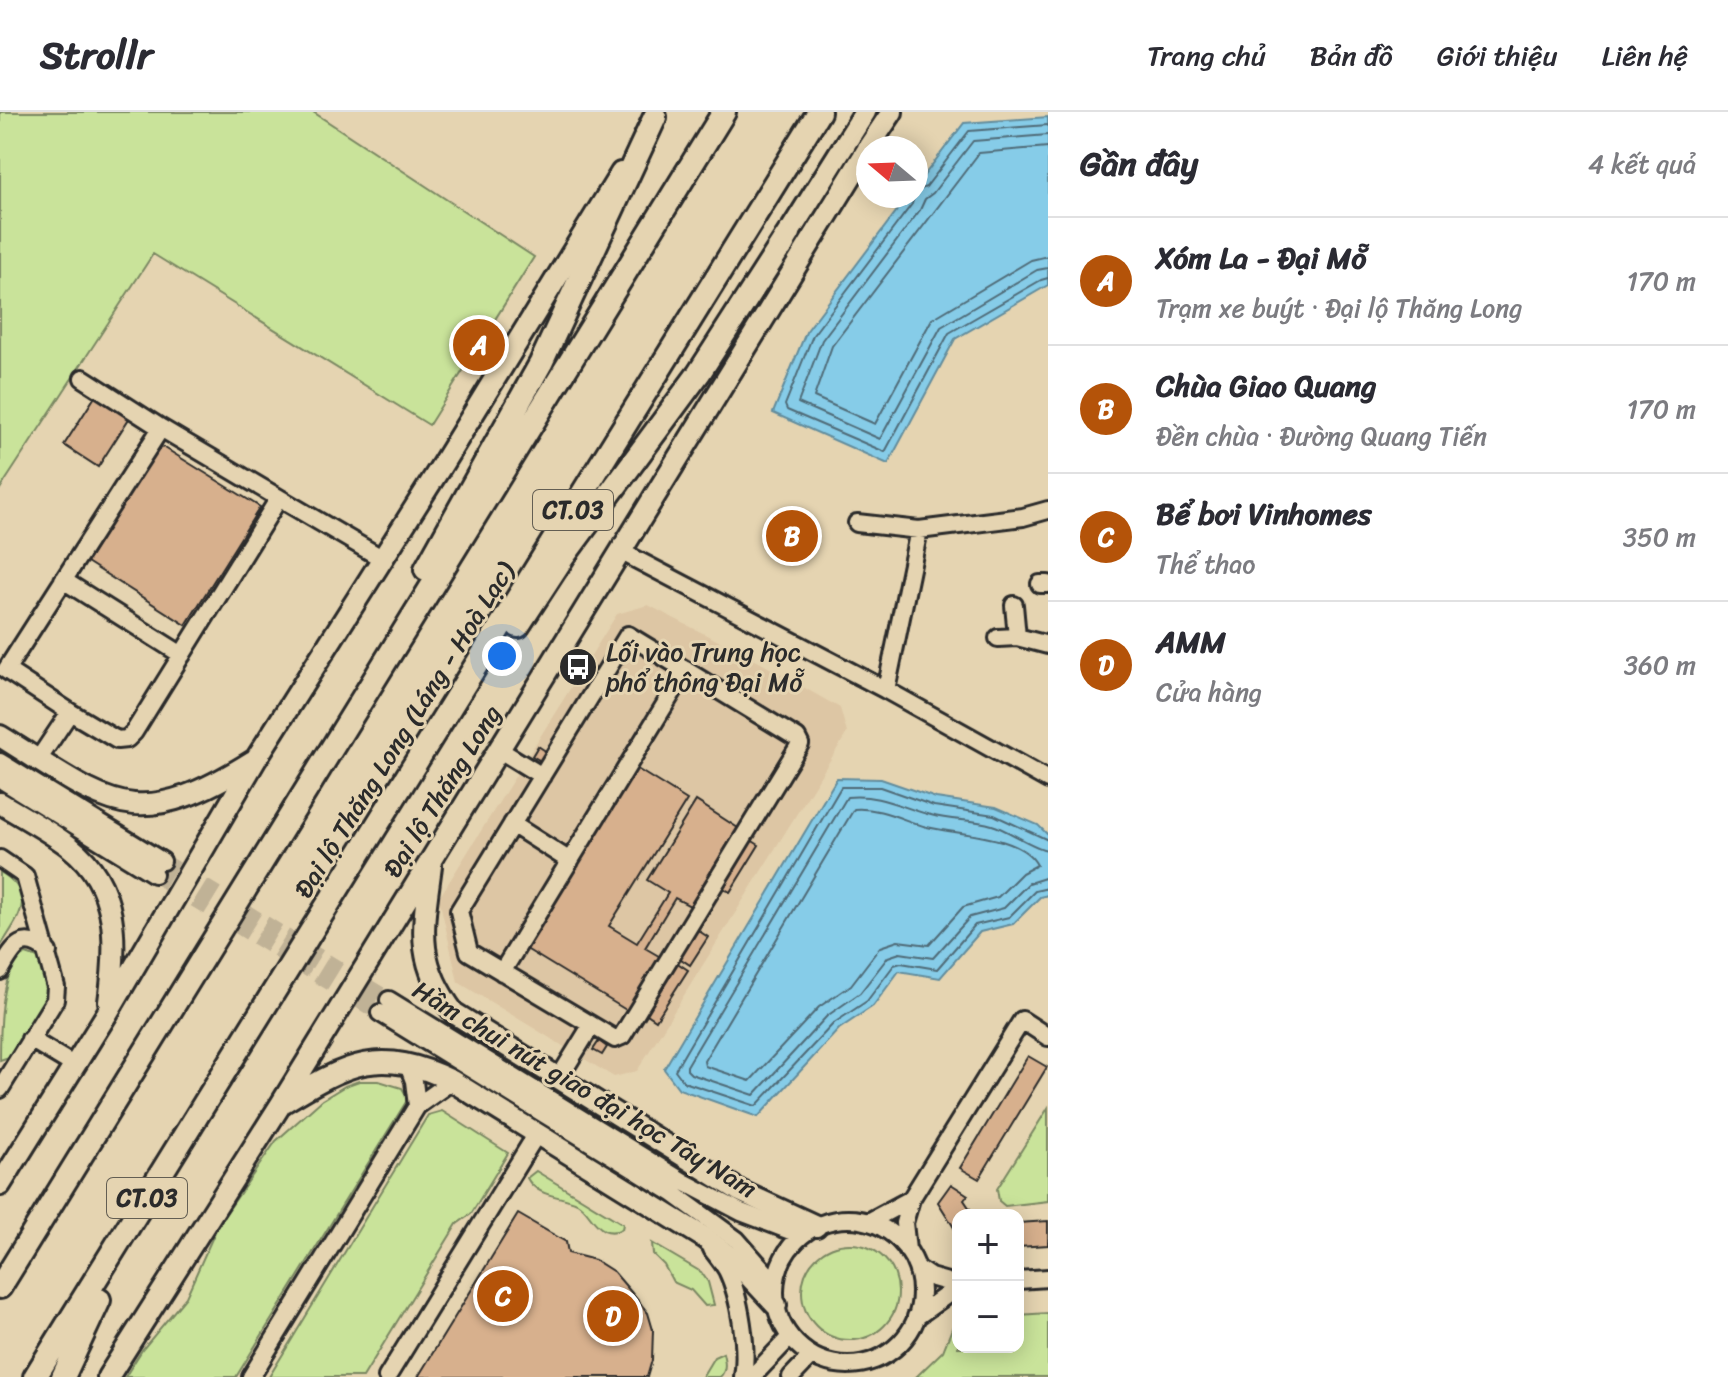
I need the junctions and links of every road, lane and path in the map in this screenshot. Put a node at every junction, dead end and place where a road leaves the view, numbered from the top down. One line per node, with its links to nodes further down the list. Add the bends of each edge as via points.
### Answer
1 (724, 112): 37 (highway, Đại lộ Thăng Long (Láng - Hoà Lạc) / CT.03)
2 (819, 112): 41 (highway, Đại lộ Thăng Long (Láng - Hoà Lạc) / CT.03)
3 (865, 112): 8 (main road)
4 (892, 112): 6 (main road, Đại lộ Thăng Long)
5 (657, 114): 17 (main road); 37 (highway, via 541,363 404,609 322,743)
6 (876, 136)
7 (856, 167): 10 (main road, Đại lộ Thăng Long)
8 (789, 233): 10 (main road); 41 (highway, via 699,373 563,557)
9 (83, 378): 11 (street)
10 (722, 383): 16 (main road, Đại lộ Thăng Long)
11 (161, 428): 12 (street); 18 (street)
12 (279, 498): 17 (street); 23 (street)
13 (1048, 510): 15 (street)
14 (857, 523): 15 (street)
15 (919, 530): 25 (street)
16 (620, 551): 25 (street); 28 (main road, Đại lộ Thăng Long)
17 (383, 559): 29 (main road)
18 (63, 580): 23 (street); 26 (street, via 6,670)
19 (1014, 605): 20 (street)
20 (1017, 637): 21 (street); 22 (street)
21 (998, 638)
22 (1048, 645)
23 (182, 655): 26 (street, via 127,739 117,740)
24 (686, 670): 32 (street, via 628,635); 40 (street); 47 (street, via 797,738 800,747 622,1036 615,1039)
25 (886, 690): 34 (street)
26 (70, 712): 30 (street)
27 (0, 736): 30 (main road)
28 (498, 749): 32 (street); 38 (main road, Đại lộ Thăng Long)
29 (256, 759): 30 (main road, via 193,795 140,806 110,801); 45 (main road)
30 (38, 760)
31 (0, 762): 33 (street, via 158,867)
32 (542, 776): 36 (street)
33 (0, 779)
34 (1048, 780)
35 (0, 803): 45 (main road, via 67,844 100,881 115,941)
36 (512, 824): 40 (street); 44 (street, via 459,911 469,952)
37 (282, 828): 50 (highway, Đại lộ Thăng Long (Láng - Hoà Lạc) / CT.03)
38 (433, 855): 53 (main road, via 423,924 429,973 441,995 454,1013); 56 (main road, Đại lộ Thăng Long)
39 (0, 859): 42 (street, via 25,876)
40 (570, 861): 44 (street)
41 (327, 908): 46 (highway, Đại lộ Thăng Long (Láng - Hoà Lạc) / CT.03)
42 (48, 952): 43 (street, via 22,943); 49 (street, via 55,1000)
43 (0, 971)
44 (502, 972): 47 (street)
45 (108, 1012): 52 (main road)
46 (258, 1018): 77 (highway, Đại lộ Thăng Long (Láng - Hoà Lạc) / CT.03); 78 (highway, via 226,1091 86,1322)
47 (591, 1026): 53 (street)
48 (1048, 1037): 60 (street, via 1022,1020)
49 (30, 1039): 52 (street); 54 (street)
50 (146, 1048): 65 (highway, via 86,1125 29,1224); 71 (highway, Đại lộ Thăng Long (Láng - Hoà Lạc) / CT.03)
51 (408, 1065): 55 (main road); 56 (main road, via 372,1061 349,1067); 57 (street)
52 (75, 1066): 59 (main road)
53 (559, 1078): 62 (main road)
54 (2, 1081)
55 (452, 1081): 57 (street); 58 (main road)
56 (281, 1104): 79 (main road, Đại lộ Thăng Long)
57 (417, 1106): 80 (street)
58 (536, 1135): 63 (main road); 81 (street)
59 (0, 1185)
60 (911, 1199): 61 (street); 64 (street, via 904,1223)
61 (870, 1221): 62 (street, via 838,1219); 64 (street, via 889,1229)
62 (809, 1230): 69 (street, via 789,1249); 69 (street, Hầm chui nút giao đại học Tây Nam, via 741,1212 684,1182 384,1006 674,1194 737,1240)
63 (705, 1238): 73 (main road); 82 (street, via 728,1271 740,1315)
64 (907, 1250): 66 (street)
65 (0, 1259)
66 (918, 1269): 70 (street); 74 (street)
67 (1048, 1278): 68 (street)
68 (1024, 1280)
69 (775, 1283): 73 (street)
70 (952, 1284)
71 (0, 1287)
72 (952, 1290): 74 (street)
73 (776, 1305): 75 (street)
74 (916, 1317): 76 (street, via 898,1346 878,1359 833,1364)
75 (790, 1337): 76 (street); 83 (street)
76 (811, 1356): 84 (street)
77 (35, 1377)
78 (63, 1377)
79 (108, 1377)
80 (251, 1377)
81 (387, 1377)
82 (743, 1377)
83 (752, 1377)
84 (791, 1377)

